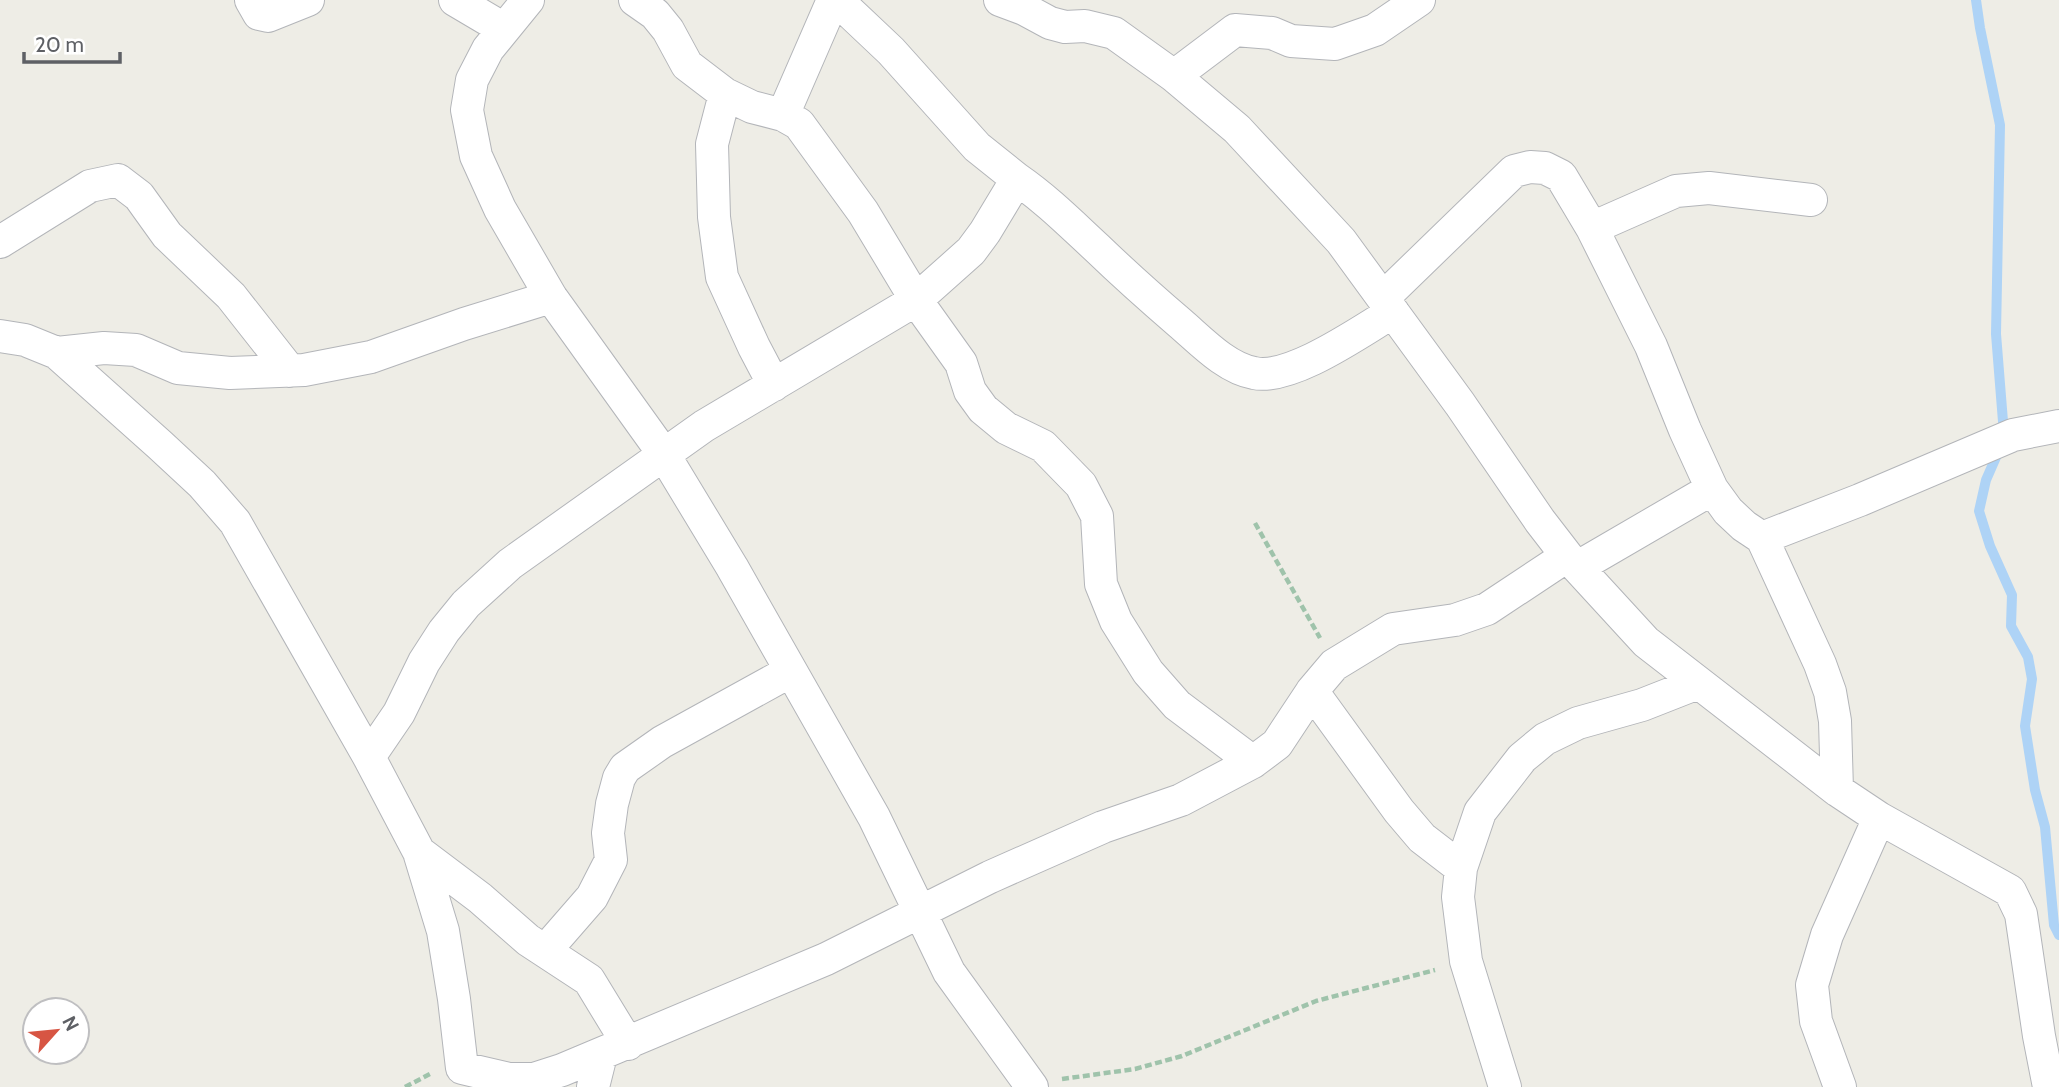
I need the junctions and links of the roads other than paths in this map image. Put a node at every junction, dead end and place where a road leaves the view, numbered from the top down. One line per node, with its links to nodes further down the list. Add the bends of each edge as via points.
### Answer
1 (251, 0): 2 (street, via 259,14 268,16)
2 (308, 0)
3 (455, 0): 10 (street)
4 (528, 0): 10 (street)
5 (835, 0): 13 (street); 14 (street, via 891,51 977,147)
6 (1000, 0): 9 (street, via 1024,9)
7 (1419, 0): 11 (street, via 1375,30 1335,44 1235,30)
8 (648, 5): 12 (street, via 687,65)
9 (1059, 12): 11 (street, via 1065,27 1086,26 1114,33)
10 (504, 29): 18 (street, via 472,80 467,110 476,156 499,209)
11 (1174, 76): 20 (street, via 1237,129 1341,241)
12 (725, 94): 13 (street); 24 (street, via 712,144 722,277)
13 (783, 115): 19 (street, via 799,124 811,139 863,212)
14 (1017, 179): 19 (street, via 971,251); 20 (street, via 1041,195 1209,348 1255,374 1304,365)
15 (1811, 200): 16 (street, via 1709,188 1676,191)
16 (1592, 229): 20 (street, via 1561,177 1545,168 1514,172); 27 (street, via 1651,345)
17 (0, 242): 23 (street, via 90,186 118,180 139,196 167,234 231,296)
18 (551, 297): 23 (street, via 371,357); 26 (street)
19 (916, 300): 24 (street); 34 (street, via 961,363 970,391 983,408 1006,428 1043,446 1081,485 1097,516 1101,584 1116,621 1148,672 1177,705)
20 (1388, 305): 29 (street)
21 (0, 336): 22 (street, via 26,340)
22 (57, 353): 23 (street, via 136,350 178,368 230,373); 33 (street, via 202,484 235,522)
23 (290, 370)
24 (774, 385): 26 (street)
25 (2059, 426): 28 (street, via 2013,435)
26 (663, 453): 30 (street); 33 (street, via 510,564 466,604 424,662 399,713)
27 (1712, 489): 28 (street, via 1728,511); 29 (street)
28 (1762, 538): 35 (street, via 1815,651 1829,692 1835,721)
29 (1573, 561): 31 (street, via 1646,642); 32 (street, via 1487,609 1455,620 1393,629 1334,665)
30 (789, 672): 39 (street, via 874,817); 40 (street, via 662,742 625,768 612,804 611,860 592,897)
31 (1698, 683): 35 (street); 38 (street, via 1578,723 1545,739 1522,758 1480,812)
32 (1312, 691): 34 (street, via 1277,744); 38 (street, via 1399,811 1422,838)
33 (369, 757): 37 (street)
34 (1253, 762): 39 (street, via 1181,800 1103,827)
35 (1837, 790): 36 (street)
36 (1879, 818): 45 (street, via 1827,935 1812,985 1816,1021); 46 (street, via 2010,891 2021,914)
37 (419, 852): 40 (street); 41 (street, via 443,931 462,1068 509,1079 534,1079)
38 (1461, 868): 44 (street, via 1458,897 1466,961)
39 (920, 912): 41 (street, via 826,959); 42 (street, via 949,972)
40 (545, 951): 41 (street, via 589,980)
41 (615, 1049): 43 (street)
42 (1031, 1085)
43 (593, 1087)
44 (1506, 1087)
45 (1840, 1087)
46 (2049, 1087)

